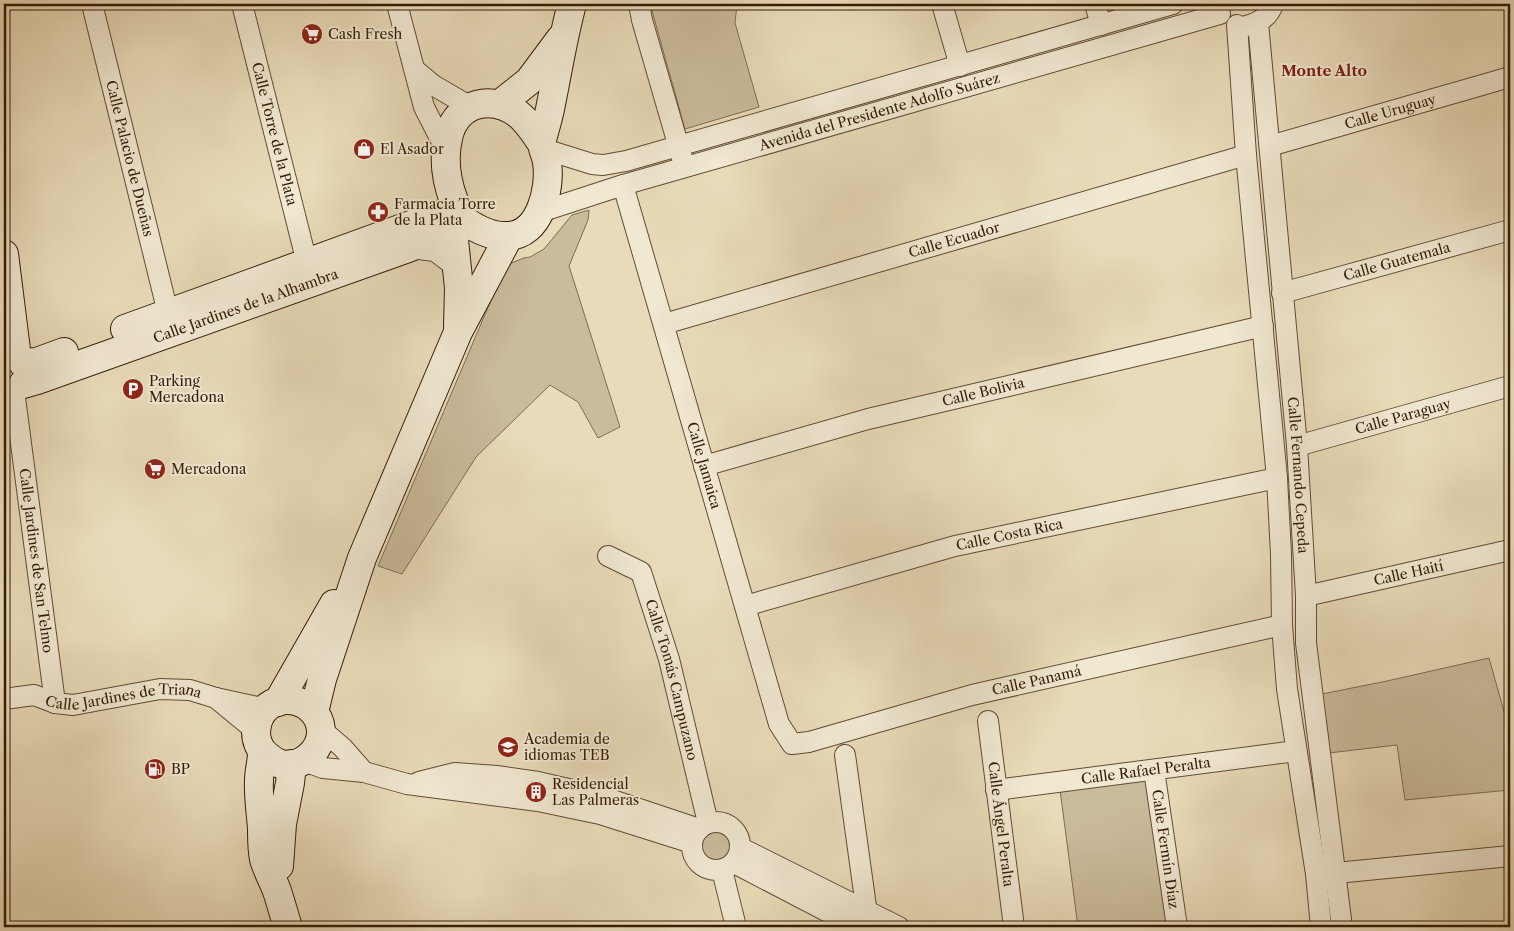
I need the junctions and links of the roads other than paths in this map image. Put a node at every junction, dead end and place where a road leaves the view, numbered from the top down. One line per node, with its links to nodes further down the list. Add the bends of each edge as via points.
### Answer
1 (92, 4): 36 (street, Calle Palacio de Dueñas)
2 (242, 4): 33 (street, Calle Torre de la Plata)
3 (397, 4): 16 (street)
4 (572, 4): 14 (main road)
5 (639, 4): 20 (street)
6 (942, 4): 15 (street)
7 (1095, 4): 12 (street)
8 (1173, 4): 12 (street, Avenida del Presidente Adolfo Suárez)
9 (1273, 4): 11 (street)
10 (1217, 9): 13 (street, via 1228,22); 25 (street, Avenida del Presidente Adolfo Suárez)
11 (1258, 23): 13 (street); 21 (street, Calle Fernando Cepeda)
12 (1102, 25): 15 (street, Avenida del Presidente Adolfo Suárez)
13 (1238, 26): 24 (street, Calle Fernando Cepeda)
14 (564, 32): 18 (main road, via 529,80); 22 (main road)
15 (960, 66): 20 (street, Avenida del Presidente Adolfo Suárez)
16 (415, 70): 19 (street); 23 (street, via 424,107)
17 (1510, 78): 21 (street, Calle Uruguay)
18 (500, 104): 19 (main road, via 484,102); 22 (main road, via 529,125)
19 (469, 106): 23 (main road, via 450,132)
20 (678, 146): 22 (street, Avenida del Presidente Adolfo Suárez, via 603,165); 25 (street)
21 (1270, 146): 35 (street, Calle Fernando Cepeda)
22 (543, 147): 27 (main road, via 548,182)
23 (446, 150): 28 (main road, via 449,186)
24 (1246, 155): 37 (street, Calle Ecuador); 38 (street, Calle Fernando Cepeda)
25 (685, 167): 26 (street, Avenida del Presidente Adolfo Suárez)
26 (623, 185): 27 (street, Avenida del Presidente Adolfo Suárez); 37 (street, Calle Jamaica)
27 (540, 212): 30 (main road, via 528,227)
28 (460, 218): 30 (main road, via 482,230); 31 (main road, Calle Jardines de la Alhambra); 33 (main road, Calle Jardines de la Alhambra, via 436,217); 34 (main road, via 454,240)
29 (1510, 230): 35 (street, Calle Guatemala)
30 (509, 236): 39 (main road)
31 (408, 248): 34 (street, via 435,251); 40 (main road, Calle Jardines de la Alhambra, via 37,380)
32 (4, 254): 40 (main road)
33 (307, 263): 36 (main road, Calle Jardines de la Alhambra)
34 (456, 267): 39 (main road)
35 (1282, 293): 42 (street, Calle Fernando Cepeda)
36 (168, 312): 40 (main road, Calle Jardines de la Alhambra, via 37,362)
37 (664, 324): 43 (street, Calle Jamaica)
38 (1263, 326): 43 (street, Calle Bolivia, via 868,419); 44 (street, Calle Fernando Cepeda)
39 (458, 332): 47 (main road)
40 (14, 374): 52 (street, Calle Jardines de San Telmo)
41 (1510, 386): 42 (street, Calle Paraguay)
42 (1296, 446): 48 (street, Calle Fernando Cepeda)
43 (704, 466): 49 (street, Calle Jamaica)
44 (1277, 478): 49 (street, Calle Costa Rica, via 956,546); 50 (street, Calle Fernando Cepeda)
45 (1510, 550): 48 (street, Calle Haití)
46 (608, 556): 63 (street, Calle Tomás Campuzano, via 641,572 670,659)
47 (362, 558): 53 (main road, via 322,679); 55 (main road)
48 (1306, 596): 66 (street, Calle Fernando Cepeda, via 1311,690)
49 (745, 606): 56 (street, Calle Jamaica, via 778,724)
50 (1282, 625): 56 (street, Calle Panamá, via 972,695 809,742); 57 (street, Calle Fernando Cepeda)
51 (4, 699): 52 (street, Calle Jardines de Triana, via 34,695)
52 (55, 703): 55 (street, Calle Jardines de Triana, via 73,705 160,689 190,690 216,698)
53 (317, 721): 55 (main road, via 307,705 288,700); 59 (main road, via 320,742 314,753); 61 (street)
54 (988, 721): 62 (street, Calle Ángel Peralta)
55 (265, 723): 59 (main road, via 270,759 281,764); 67 (main road, via 259,781 264,858)
56 (792, 744)
57 (1296, 751): 60 (street, Calle Rafael Peralta); 74 (street, Calle Fernando Cepeda, via 1316,874)
58 (845, 755): 68 (street)
59 (298, 763): 61 (street); 67 (main road, via 290,783 282,824)
60 (1154, 770): 62 (street, Calle Rafael Peralta); 73 (street, Calle Fermín Díaz)
61 (364, 772): 63 (street, via 407,784 455,773 538,782 604,797)
62 (996, 790): 72 (street, Calle Ángel Peralta)
63 (700, 832): 65 (street, via 692,851 700,864 714,870); 65 (street, via 716,822 724,823 737,832 740,840)
64 (1510, 856): 66 (street)
65 (732, 860): 68 (street); 70 (street)
66 (1336, 873): 75 (street, Calle Fernando Cepeda)
67 (277, 890): 69 (main road)
68 (864, 922): 71 (street)
69 (288, 927)
70 (736, 927)
71 (899, 927)
72 (1014, 927)
73 (1177, 927)
74 (1321, 927)
75 (1342, 927)

